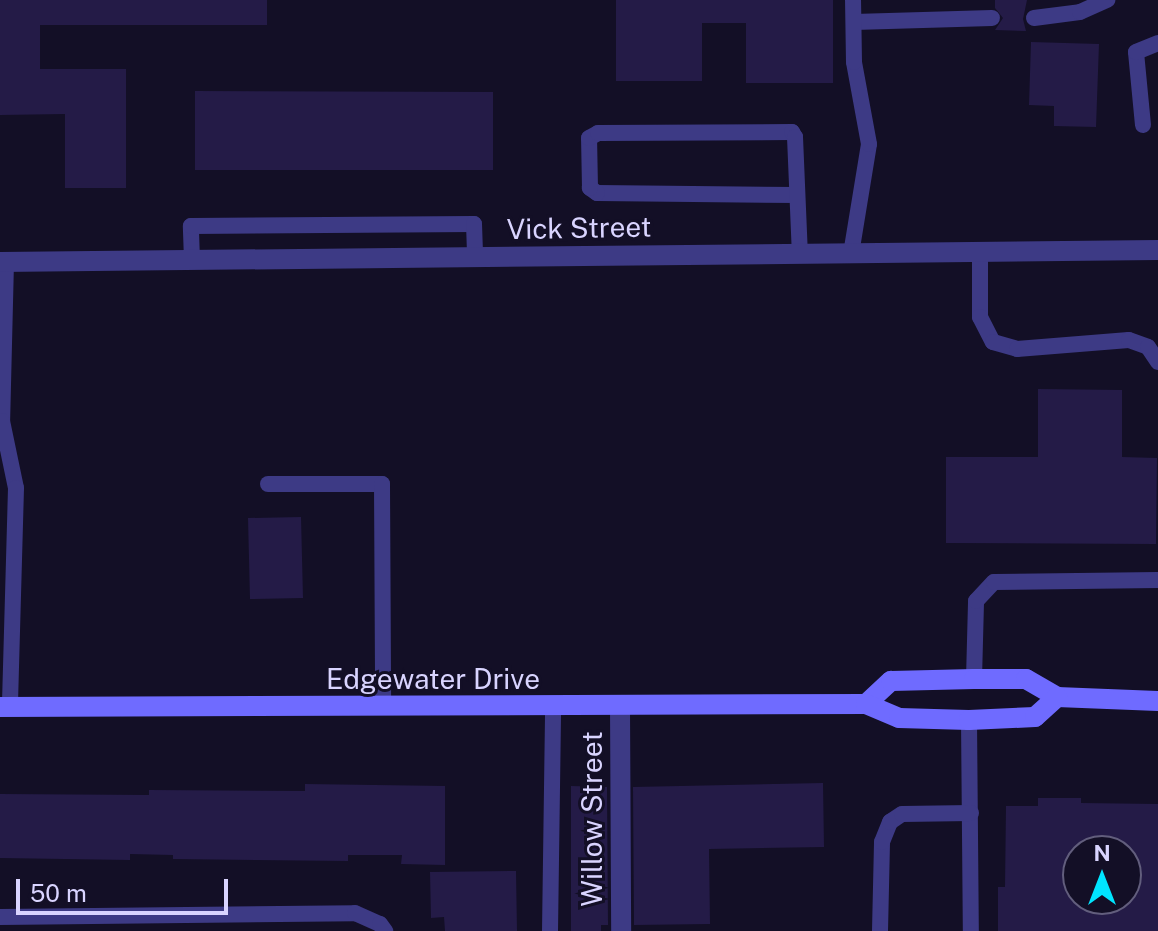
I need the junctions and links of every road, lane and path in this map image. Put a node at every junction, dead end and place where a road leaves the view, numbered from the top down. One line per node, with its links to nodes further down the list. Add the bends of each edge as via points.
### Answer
1 (853, 0): 5 (lane)
2 (1107, 0): 4 (lane, via 1080,12)
3 (992, 18): 5 (lane)
4 (1034, 18)
5 (854, 22): 12 (lane, via 854,62 869,144)
6 (1158, 43): 7 (lane, via 1136,52)
7 (1143, 125)
8 (797, 195): 8 (lane, via 792,132 598,133 589,138 590,188 597,193); 11 (lane)
9 (1158, 250): 10 (street, Vick Street)
10 (980, 252): 12 (street, Vick Street); 16 (lane, via 980,317 993,342 1017,349 1129,340 1148,347)
11 (800, 254): 12 (street, Vick Street); 13 (street, Vick Street)
12 (851, 254)
13 (475, 257): 14 (street, Vick Street); 14 (lane, via 474,224 191,226)
14 (192, 260): 15 (street, Vick Street)
15 (3, 262): 17 (lane)
16 (1158, 362)
17 (1, 422): 20 (lane, via 16,488)
18 (268, 484): 26 (lane, via 382,484)
19 (1158, 580): 21 (lane, via 994,582 976,601)
20 (6, 623): 25 (lane)
21 (974, 679): 22 (street, via 1026,679); 24 (street, via 891,681)
22 (1057, 697): 23 (street); 29 (street, Edgewater Drive, via 1035,717)
23 (1158, 701)
24 (866, 704): 28 (street, Edgewater Drive); 29 (street, Edgewater Drive, via 899,718)
25 (5, 707): 26 (street, Edgewater Drive)
26 (383, 707): 27 (street, Edgewater Drive)
27 (553, 707): 28 (street, Edgewater Drive); 33 (lane)
28 (620, 707): 34 (street, Willow Street)
29 (969, 720): 30 (lane)
30 (971, 813): 35 (lane, via 902,814 890,822 882,842); 36 (lane)
31 (0, 917): 32 (lane, via 355,913)
32 (385, 931)
33 (550, 931)
34 (621, 931)
35 (880, 931)
36 (971, 931)

